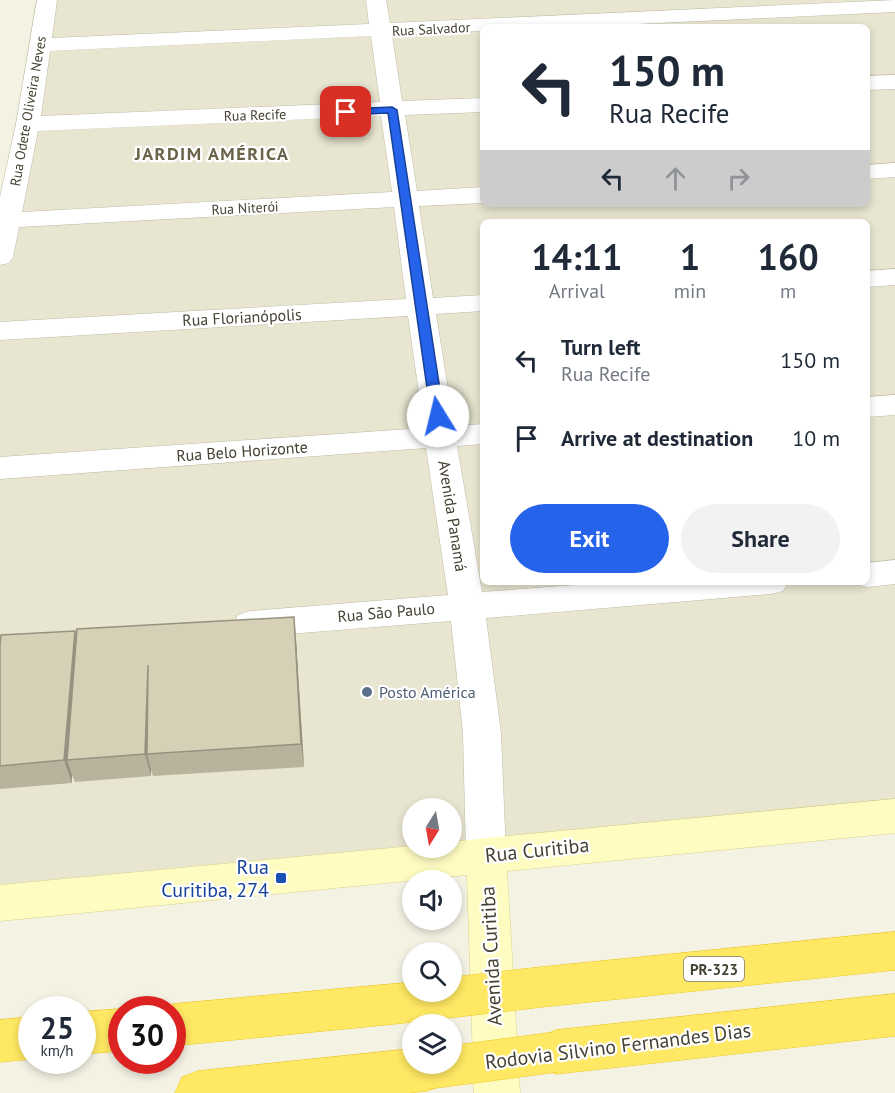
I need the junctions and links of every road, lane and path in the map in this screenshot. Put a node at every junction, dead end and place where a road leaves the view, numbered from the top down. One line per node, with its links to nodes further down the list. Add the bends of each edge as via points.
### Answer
1 (47, 0): 7 (street, Rua Odete Oliveira Neves)
2 (376, 0): 6 (street, Avenida Panamá)
3 (895, 6): 4 (street, Rua Salvador)
4 (525, 24)
5 (480, 26): 6 (street, Rua Salvador)
6 (381, 31): 7 (street, Rua Salvador); 11 (street, Avenida Panamá)
7 (39, 45): 12 (street, Rua Odete Oliveira Neves)
8 (895, 82): 9 (street)
9 (870, 83)
10 (480, 105): 11 (street, Rua Recife)
11 (392, 110): 12 (street, Rua Recife); 16 (street, Avenida Panamá)
12 (28, 124): 17 (street, Rua Odete Oliveira Neves)
13 (895, 170): 14 (street)
14 (870, 172)
15 (480, 195): 16 (street, Rua Niterói)
16 (405, 200): 17 (street, Rua Niterói); 22 (street, Avenida Panamá)
17 (8, 220): 18 (street, Rua Odete Oliveira Neves)
18 (0, 257)
19 (895, 277): 20 (street)
20 (870, 279)
21 (480, 303): 22 (street, Rua Florianópolis)
22 (420, 306): 23 (street, Rua Florianópolis); 27 (street, Avenida Panamá)
23 (0, 331)
24 (895, 405): 25 (street)
25 (870, 407)
26 (480, 434): 27 (street, Rua Belo Horizonte)
27 (441, 437): 28 (street, Rua Belo Horizonte); 32 (street, Avenida Panamá)
28 (0, 468)
29 (895, 572): 30 (street)
30 (870, 575)
31 (733, 585): 32 (street, Rua São Paulo)
32 (467, 606): 33 (street, Rua São Paulo); 35 (street, Avenida Panamá, via 482,734)
33 (213, 626)
34 (895, 816): 35 (street, Rua Curitiba)
35 (486, 855): 36 (street, Rua Curitiba); 43 (street, Avenida Curitiba)
36 (0, 903)
37 (895, 951): 39 (highway, PR-323, bridge)
38 (895, 1015): 42 (highway, Rodovia Silvino Fernandes Dias, bridge)
39 (186, 1024)
40 (18, 1039): 41 (highway)
41 (0, 1041)
42 (198, 1093)
43 (497, 1093)

